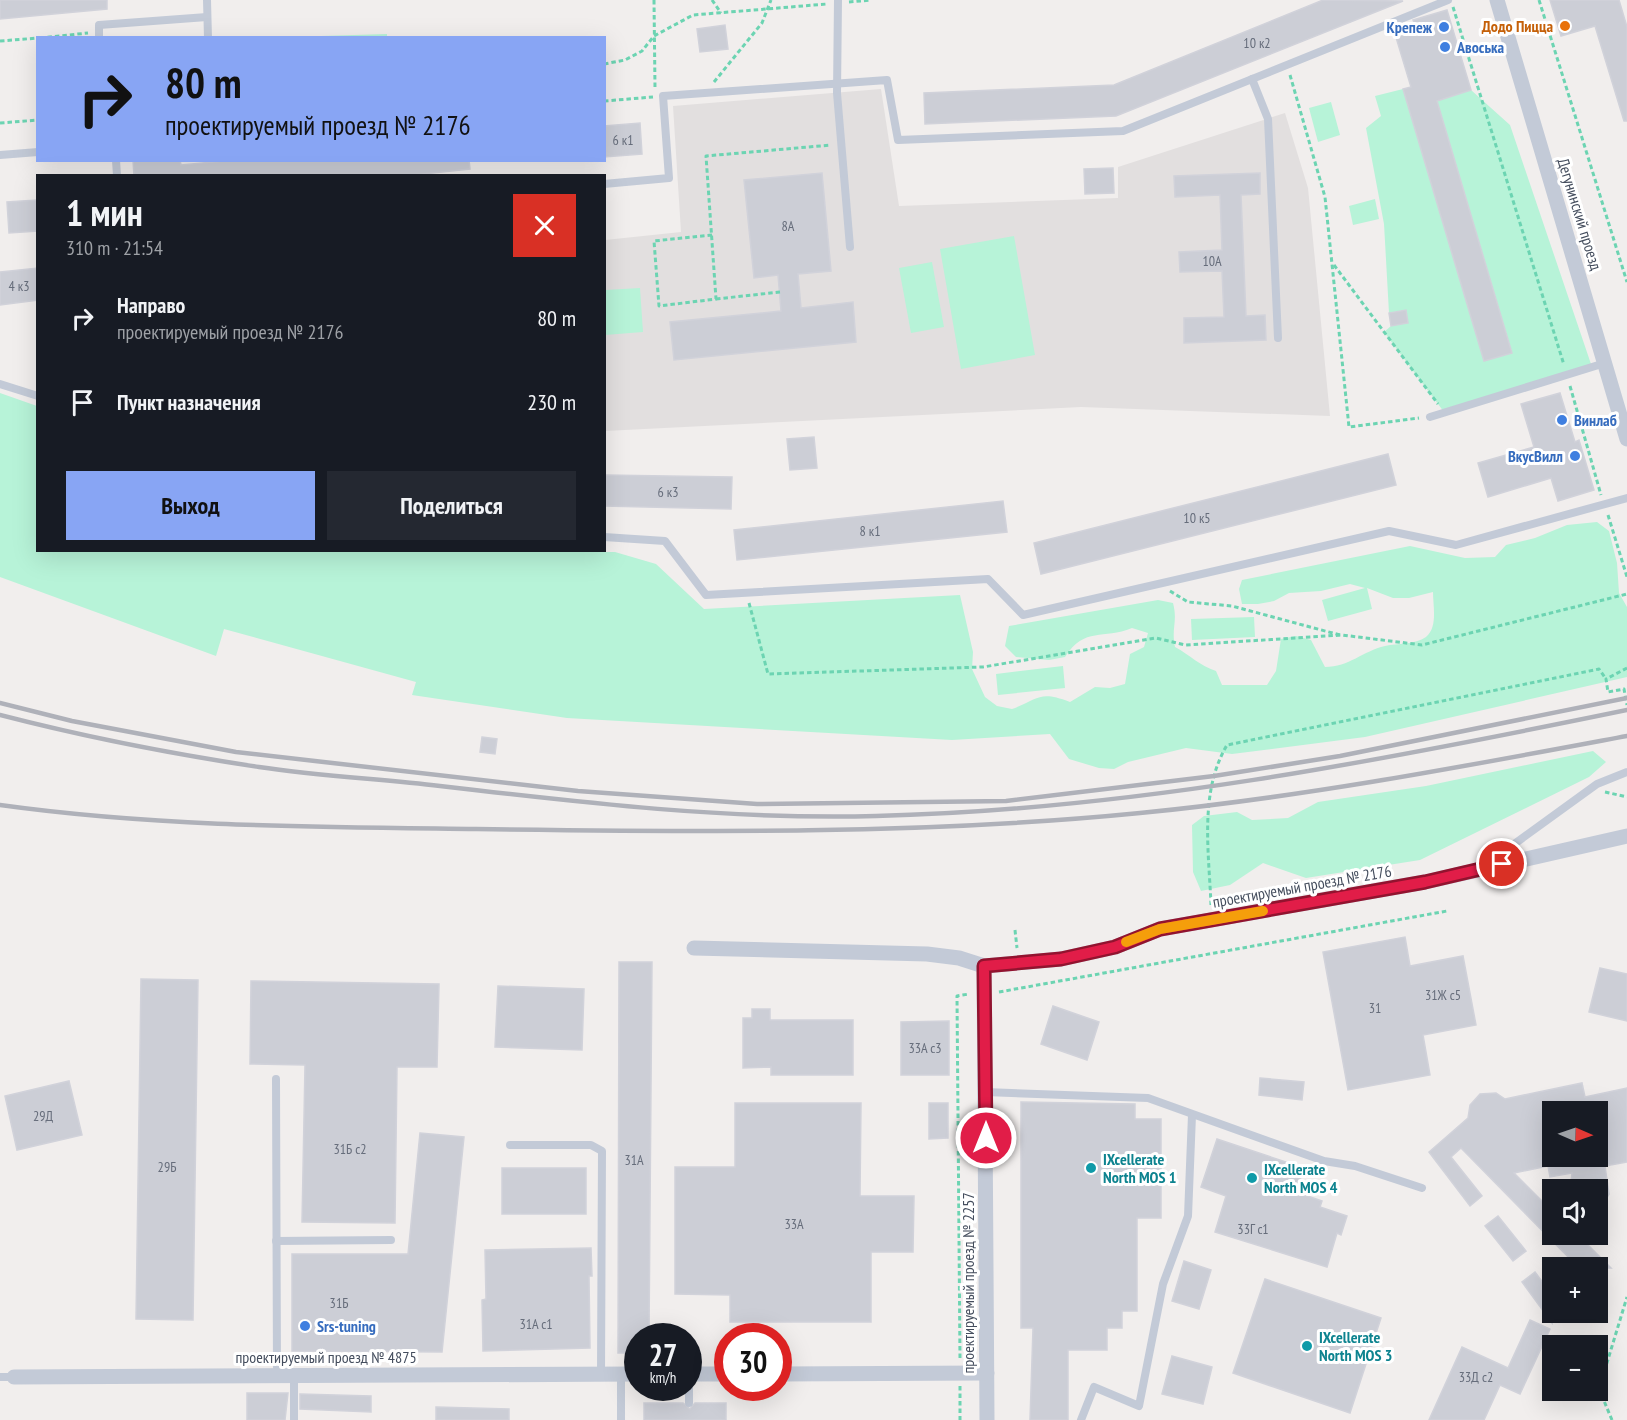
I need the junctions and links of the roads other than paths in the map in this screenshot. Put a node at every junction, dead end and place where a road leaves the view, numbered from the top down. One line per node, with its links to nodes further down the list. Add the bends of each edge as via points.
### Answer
1 (207, 0): 5 (lane)
2 (1449, 0): 8 (lane)
3 (1497, 0): 15 (street, Дегунинский проезд)
4 (838, 1): 9 (lane)
5 (207, 17): 6 (lane, via 99,25); 7 (lane)
6 (99, 35)
7 (208, 36)
8 (1252, 79): 9 (lane, via 1123,131 898,140 887,80); 14 (lane, via 1268,119)
9 (837, 84): 12 (lane, via 663,96 669,177); 13 (lane)
10 (36, 152): 11 (lane)
11 (0, 155)
12 (606, 184)
13 (850, 247)
14 (1278, 338)
15 (1606, 363): 18 (street, Дегунинский проезд); 19 (lane)
16 (0, 384): 17 (lane)
17 (36, 395)
18 (1624, 414): 20 (street, Дегунинский проезд)
19 (1430, 417)
20 (1627, 439)
21 (1627, 498): 22 (lane, via 1456,545 1389,531 1023,615 988,579 706,595 665,541)
22 (606, 537)
23 (1627, 772): 25 (lane, via 1597,784)
24 (1627, 836): 25 (street, проектируемый проезд № 2176)
25 (1481, 869): 27 (street, проектируемый проезд № 2176, via 1160,929 1115,947 1061,959)
26 (694, 948): 27 (street, via 927,954)
27 (984, 966): 29 (street, проектируемый проезд № 2257)
28 (276, 1079): 33 (lane)
29 (985, 1092): 30 (lane, via 1148,1098); 35 (street, проектируемый проезд № 2257)
30 (1192, 1115): 32 (lane, via 1324,1161 1355,1166); 45 (lane, via 1188,1216 1163,1284 1139,1406 1094,1387)
31 (510, 1145): 36 (lane, via 591,1145 602,1151)
32 (1422, 1188)
33 (276, 1240): 34 (lane); 39 (lane)
34 (391, 1240)
35 (987, 1373): 38 (street); 44 (street, проектируемый проезд № 2257)
36 (601, 1374): 37 (street, проектируемый проезд № 4875); 40 (street, проектируемый проезд № 4875)
37 (621, 1374): 43 (lane)
38 (792, 1374)
39 (277, 1376): 40 (street, проектируемый проезд № 4875); 41 (street, проектируемый проезд № 4875)
40 (294, 1376): 42 (lane)
41 (7, 1377)
42 (294, 1420)
43 (621, 1420)
44 (987, 1420)
45 (1081, 1420)

